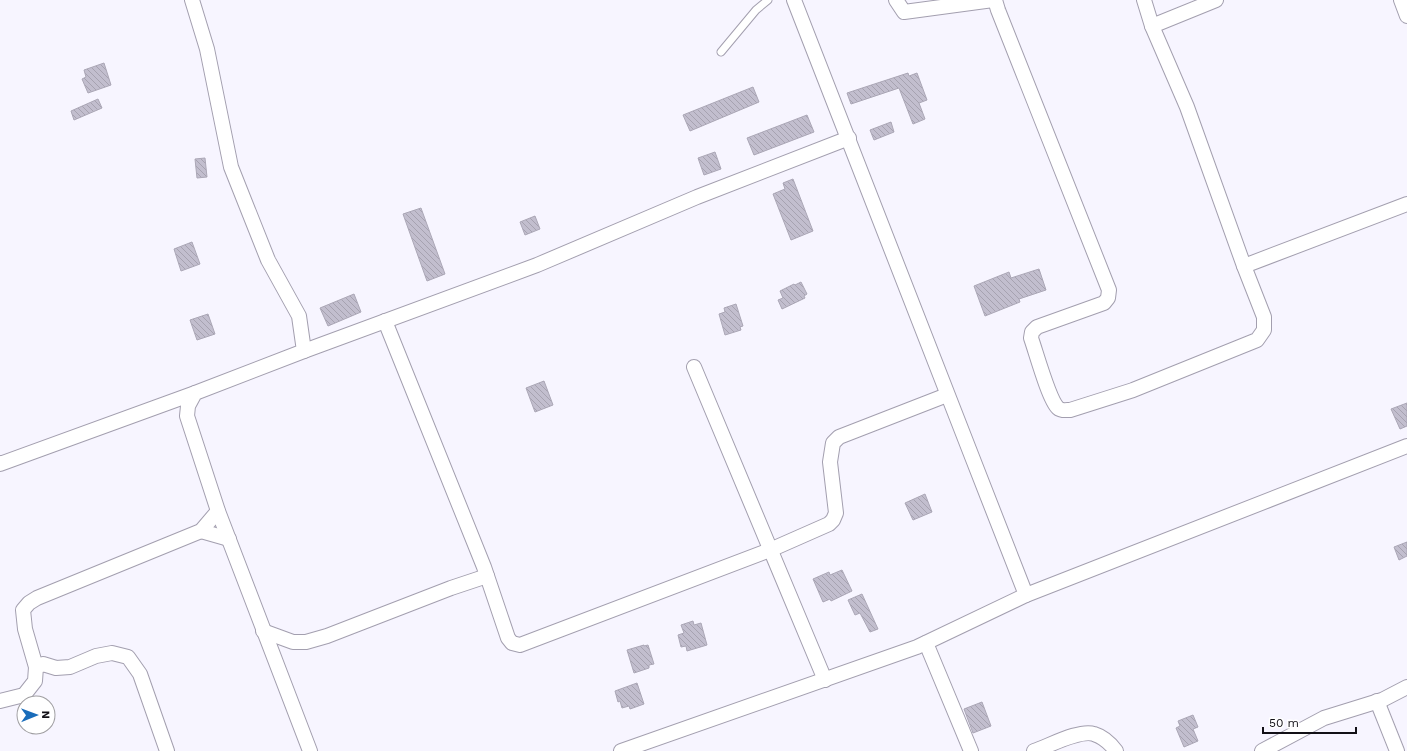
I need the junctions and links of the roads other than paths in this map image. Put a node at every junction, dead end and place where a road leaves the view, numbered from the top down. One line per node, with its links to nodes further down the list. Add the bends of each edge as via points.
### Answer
1 (192, 0): 16 (street, via 207,49 230,167 268,260 299,316)
2 (768, 0): 11 (lane, via 756,10)
3 (794, 0): 12 (street)
4 (896, 0): 5 (street, via 904,12)
5 (994, 0): 14 (street, via 1109,290 1104,303 1038,327 1032,332 1047,388 1057,408 1070,410 1133,390 1257,340 1264,330 1264,317)
6 (1144, 0): 10 (street)
7 (1216, 0): 10 (street)
8 (1401, 0): 9 (street)
9 (1407, 16)
10 (1152, 26): 14 (street, via 1187,108)
11 (721, 52)
12 (849, 138): 15 (street, via 697,197 537,265); 19 (street)
13 (1407, 204): 14 (street)
14 (1244, 266)
15 (385, 321): 16 (street); 26 (street)
16 (304, 351): 18 (street)
17 (694, 367): 25 (street)
18 (195, 393): 21 (street); 22 (street, via 188,406 187,416)
19 (947, 395): 25 (street, via 839,437 833,444 830,462 836,513 833,520); 27 (street)
20 (1407, 446): 27 (street)
21 (0, 463)
22 (218, 511): 23 (street); 24 (street)
23 (201, 531): 24 (street); 30 (street, via 37,598 29,604 23,610 25,629)
24 (229, 540): 28 (street)
25 (770, 550): 26 (street, via 520,645 512,643 508,638); 31 (street)
26 (487, 576): 28 (street, via 306,642 293,642)
27 (1026, 595): 29 (street)
28 (263, 631): 36 (street)
29 (926, 643): 31 (street); 38 (street)
30 (36, 667): 33 (street, via 35,681 24,695); 35 (street, via 43,664 56,668 70,667 96,656 112,653 128,658 140,674)
31 (825, 680): 37 (street)
32 (1407, 687): 34 (street)
33 (0, 701)
34 (1377, 701): 41 (street, via 1324,718); 42 (street)
35 (167, 751)
36 (310, 751)
37 (621, 751)
38 (971, 751)
39 (1034, 751): 40 (street, via 1079,734 1093,733 1108,740)
40 (1116, 751)
41 (1262, 751)
42 (1397, 751)

